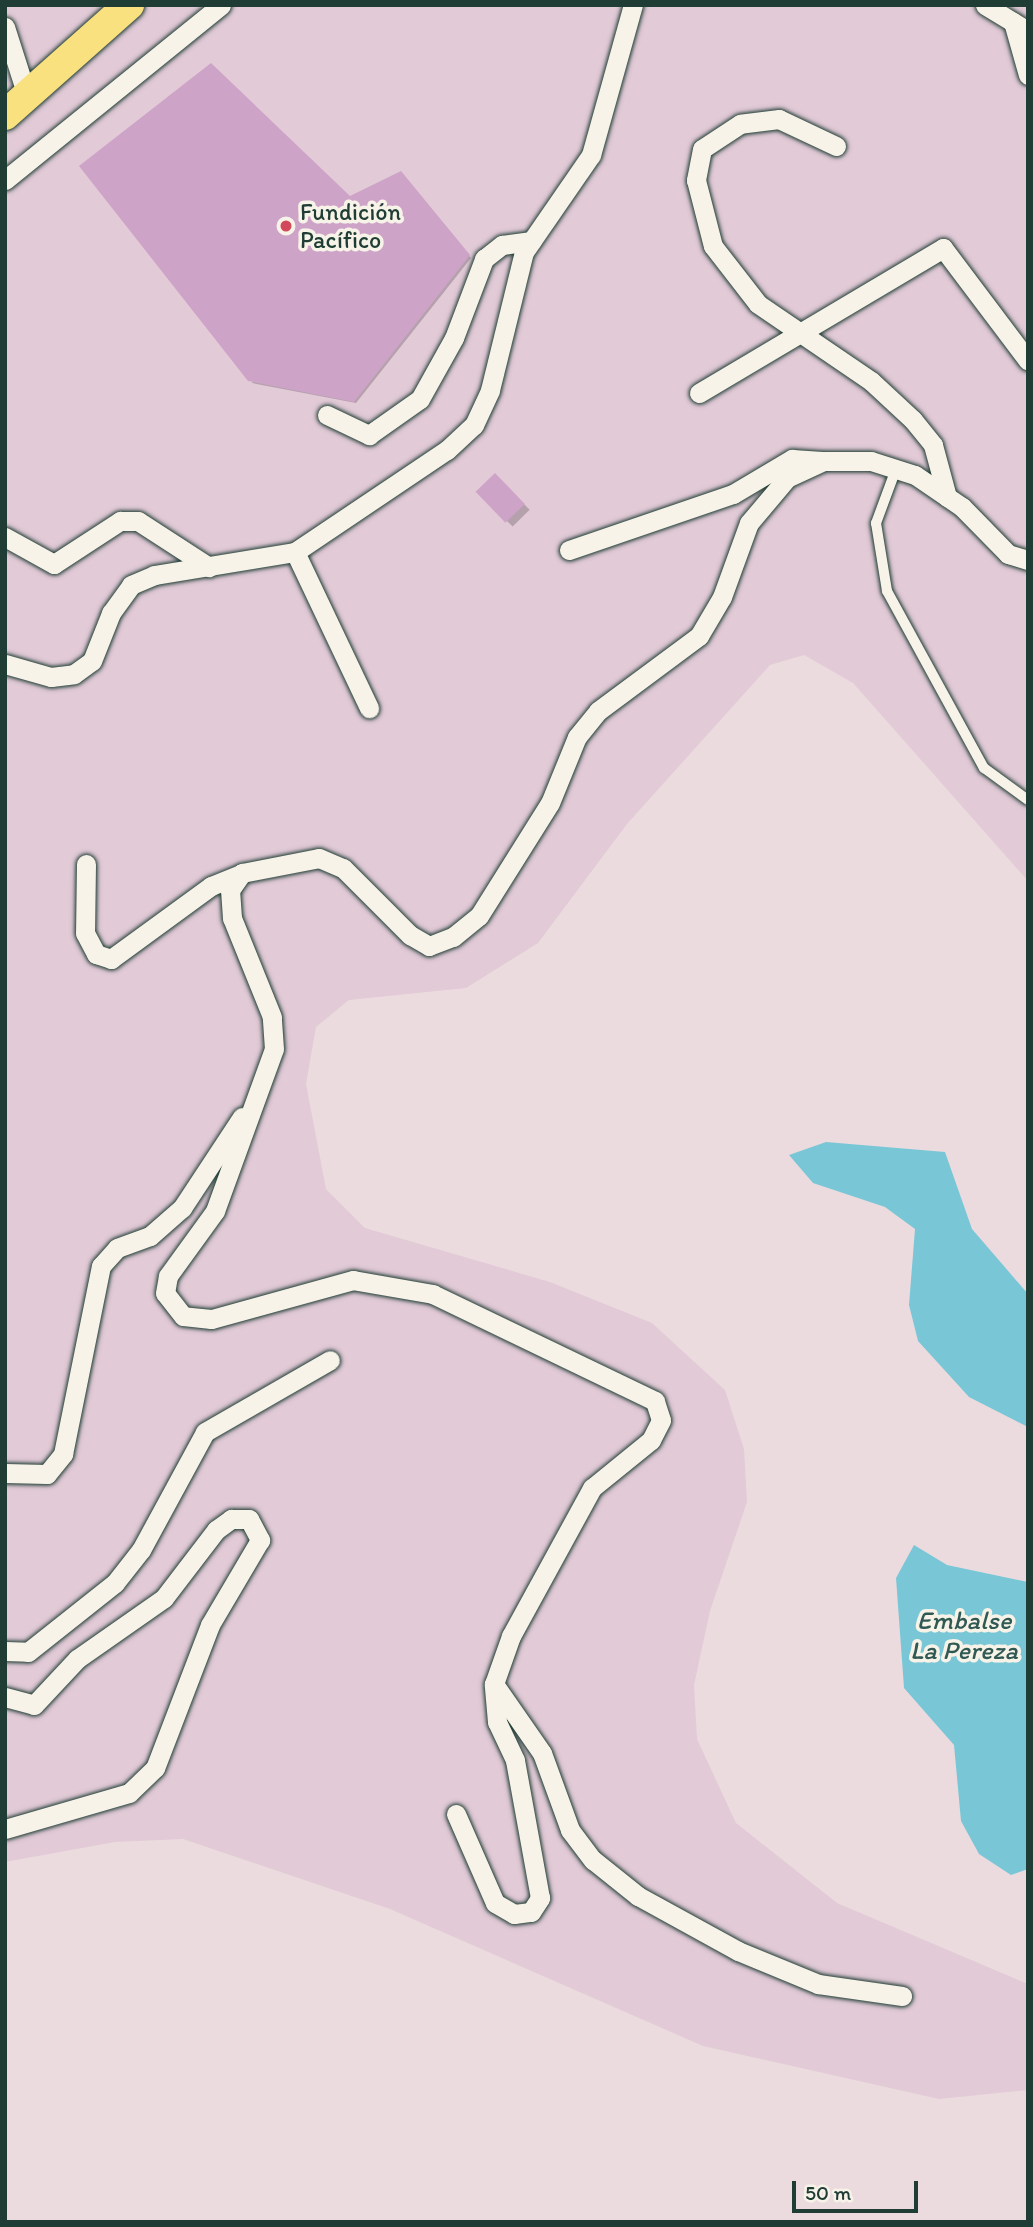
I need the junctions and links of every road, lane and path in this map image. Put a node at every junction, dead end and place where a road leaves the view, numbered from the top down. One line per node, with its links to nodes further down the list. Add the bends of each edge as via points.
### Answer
1 (129, 5): 8 (main road)
2 (221, 5): 10 (street)
3 (633, 5): 11 (street, via 591,156)
4 (985, 5): 6 (street)
5 (5, 27): 8 (street)
6 (1020, 27): 7 (street)
7 (1028, 75)
8 (11, 110)
9 (836, 146): 12 (street, via 779,119 740,124 702,149 696,180 713,246 758,304)
10 (5, 180)
11 (532, 242): 15 (street, via 502,245 484,259 454,338 420,399 369,435); 21 (street, via 490,390 474,425 447,450)
12 (802, 332): 13 (street, via 943,248); 14 (street); 18 (street, via 913,419 933,444)
13 (1028, 361)
14 (699, 393)
15 (327, 415)
16 (823, 461): 17 (street, via 871,461); 20 (street, via 792,459 733,494); 28 (street, via 786,478 749,523 722,597 699,636 598,711 584,728 550,803 480,916 453,937 429,946 343,868 319,858)
17 (896, 469): 18 (street); 26 (lane, via 876,523 887,591 984,768)
18 (947, 497): 22 (street, via 1009,554)
19 (5, 537): 23 (street, via 54,564 120,521 138,521)
20 (569, 550)
21 (295, 552): 23 (street); 25 (street)
22 (1028, 560)
23 (209, 567): 24 (street, via 131,585 111,613 92,661 74,674 51,677)
24 (5, 664)
25 (369, 708)
26 (1028, 800)
27 (86, 864): 28 (street, via 85,933 96,954 111,959 211,886)
28 (242, 873): 29 (street, via 230,890 232,918 272,1017 274,1049)
29 (261, 1090): 31 (street, via 182,1208 150,1236 117,1248 101,1266 63,1454 47,1474); 33 (street, via 215,1211 168,1276 165,1293 183,1316 211,1319 353,1280 433,1294 655,1401 662,1420 651,1440 592,1488 511,1636)
30 (330, 1360): 32 (street, via 205,1432 141,1550 115,1583 28,1652)
31 (5, 1473)
32 (5, 1651)
33 (494, 1684): 35 (street, via 498,1722 515,1760 540,1898 531,1912 514,1914 495,1903); 37 (street, via 542,1753 570,1830 593,1860 638,1896 738,1951 818,1984)
34 (5, 1697): 36 (street, via 34,1704 77,1659 164,1598 216,1530 231,1519 249,1519 260,1540 210,1625 155,1768 129,1793)
35 (456, 1814)
36 (5, 1829)
37 (902, 1996)

